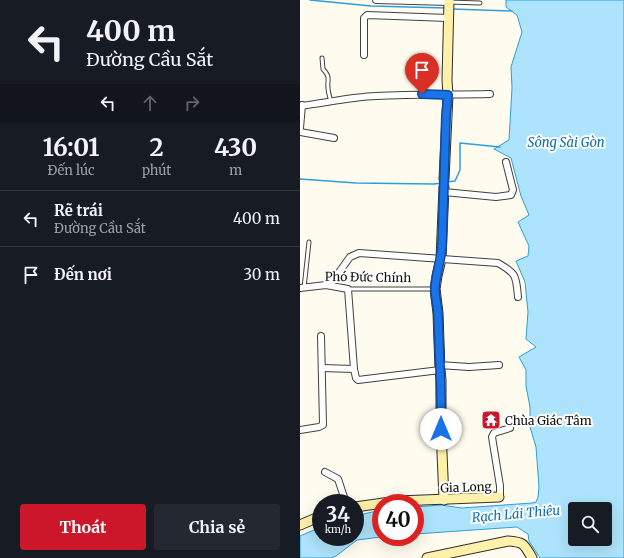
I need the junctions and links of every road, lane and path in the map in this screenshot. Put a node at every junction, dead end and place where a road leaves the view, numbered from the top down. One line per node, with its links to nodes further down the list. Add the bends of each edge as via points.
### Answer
1 (376, 0): 2 (street)
2 (395, 1): 4 (street)
3 (480, 3): 4 (lane)
4 (449, 7): 5 (street, via 367,15 364,18); 8 (street)
5 (364, 55)
6 (322, 58): 9 (lane, via 323,69 329,79)
7 (490, 94): 8 (street)
8 (448, 95): 9 (street, via 374,96); 15 (street)
9 (331, 102): 10 (street)
10 (301, 105): 11 (street)
11 (300, 128)
12 (300, 132): 13 (street)
13 (334, 138)
14 (506, 162): 15 (street, via 513,190 511,195 496,197)
15 (444, 186): 17 (street)
16 (309, 242): 19 (lane)
17 (442, 258): 18 (street, via 359,253 350,257 332,282); 21 (street); 22 (street, via 498,263 511,271 516,278)
18 (326, 285): 19 (street, Phó Đức Chính); 20 (street, Phó Đức Chính)
19 (302, 288)
20 (348, 289): 21 (lane, Phó Đức Chính); 27 (street)
21 (435, 289): 25 (street)
22 (518, 297)
23 (321, 336): 26 (street)
24 (499, 365): 25 (street)
25 (439, 367): 27 (street, via 358,380); 33 (street)
26 (322, 368): 27 (street); 29 (street, via 323,425)
27 (354, 369)
28 (510, 428): 32 (street, via 494,433 492,437 500,486)
29 (300, 430)
30 (325, 472): 31 (street, via 338,479)
31 (343, 494)
32 (499, 497): 33 (street, Gia Long)
33 (444, 500): 34 (street, Gia Long, via 398,501)
34 (364, 505)
35 (312, 520): 36 (street)
36 (300, 525)
37 (429, 558): 38 (street, via 508,541 525,545)
38 (532, 558)

